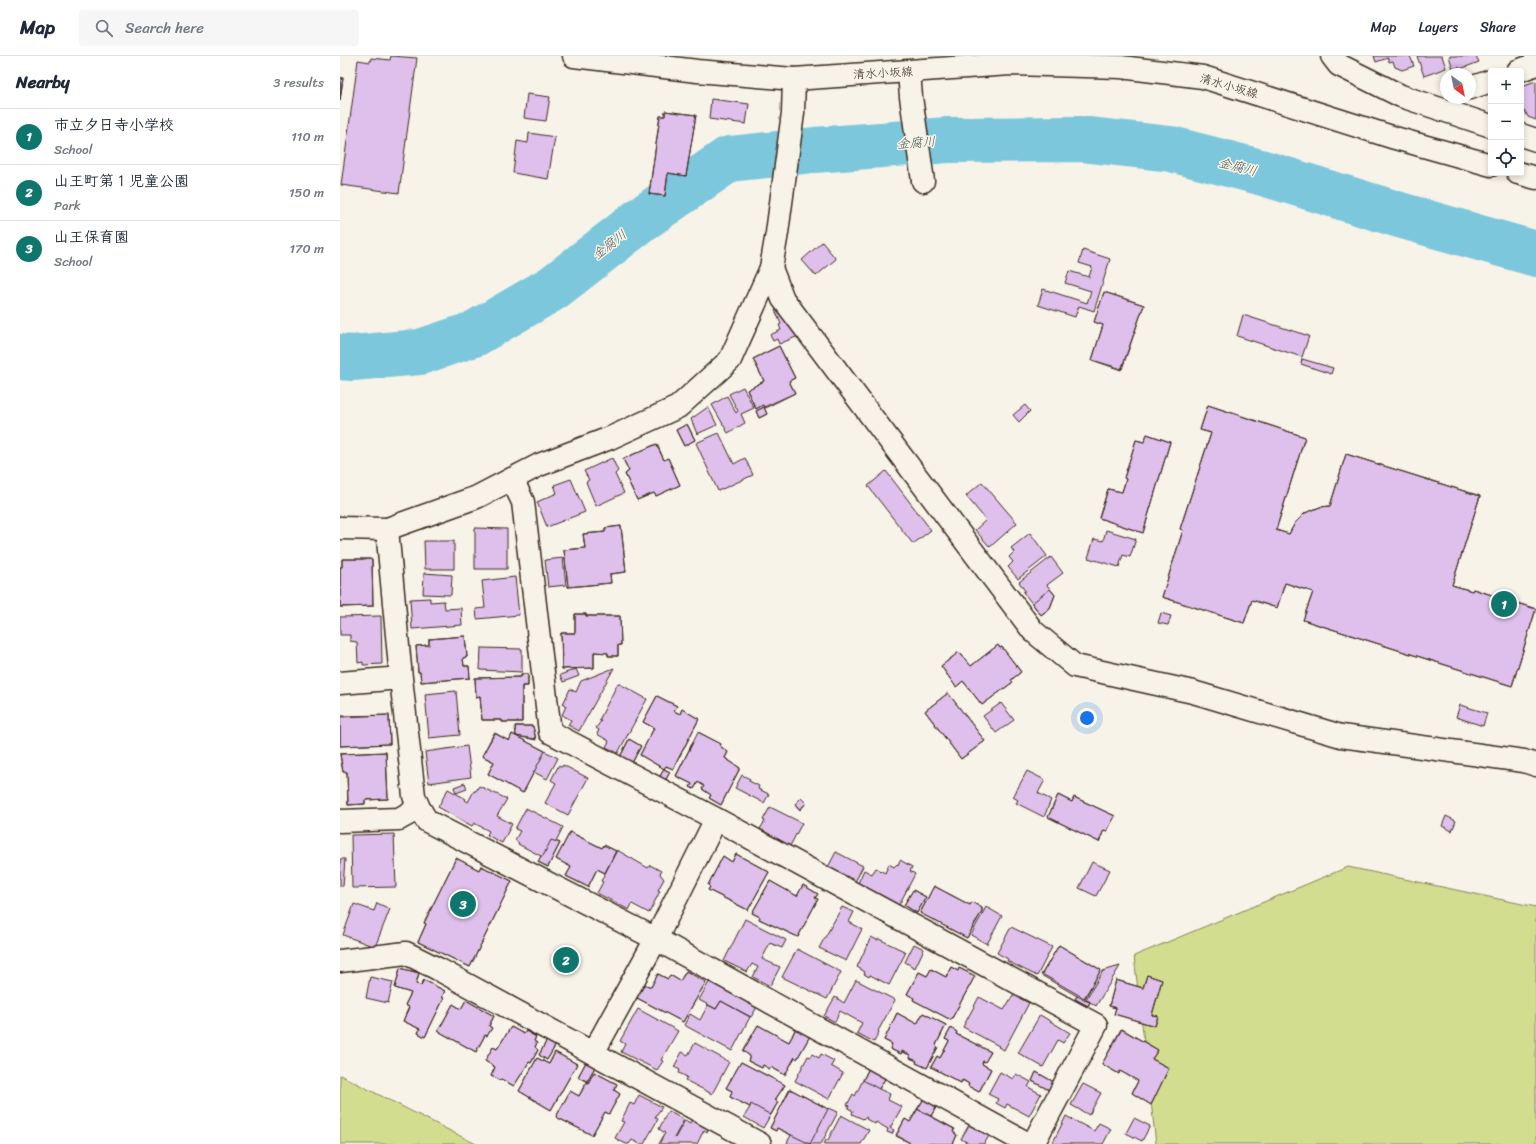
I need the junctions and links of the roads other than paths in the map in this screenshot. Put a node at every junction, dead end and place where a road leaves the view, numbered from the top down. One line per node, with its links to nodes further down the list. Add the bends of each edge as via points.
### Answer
1 (574, 56): 6 (street, 清水小坂線, via 697,71)
2 (1332, 56): 10 (street, via 1339,65 1401,96)
3 (1536, 64): 4 (street)
4 (1524, 69)
5 (909, 72): 6 (street, 清水小坂線); 14 (street, 清水小坂線, via 1010,64 1121,67 1203,77 1395,138); 17 (street, via 910,97)
6 (794, 79): 18 (street, via 793,113)
7 (1488, 82): 8 (street)
8 (1476, 86)
9 (1440, 98): 10 (street)
10 (1422, 103): 11 (street)
11 (1488, 125)
12 (1524, 137): 13 (street)
13 (1536, 140)
14 (1488, 164)
15 (1524, 175): 16 (street)
16 (1536, 178)
17 (923, 181)
18 (771, 268): 19 (street, via 730,360 678,407 610,438 539,465); 24 (street, via 783,299 1032,631 1075,666 1193,692 1341,736 1524,761)
19 (512, 479): 21 (street, via 477,497); 26 (street, via 523,502 550,732)
20 (340, 528): 21 (street)
21 (387, 529): 22 (street)
22 (401, 678): 23 (street); 25 (street, via 414,796)
23 (340, 682)
24 (1536, 766)
25 (419, 808): 27 (street, via 399,819); 28 (street, via 428,821)
26 (716, 819): 28 (street); 33 (street, via 1096,1025)
27 (340, 821)
28 (656, 938): 30 (street); 32 (street)
29 (340, 961): 30 (street, via 406,953)
30 (592, 1053): 31 (street)
31 (760, 1144)
32 (1028, 1144)
33 (1033, 1144)

